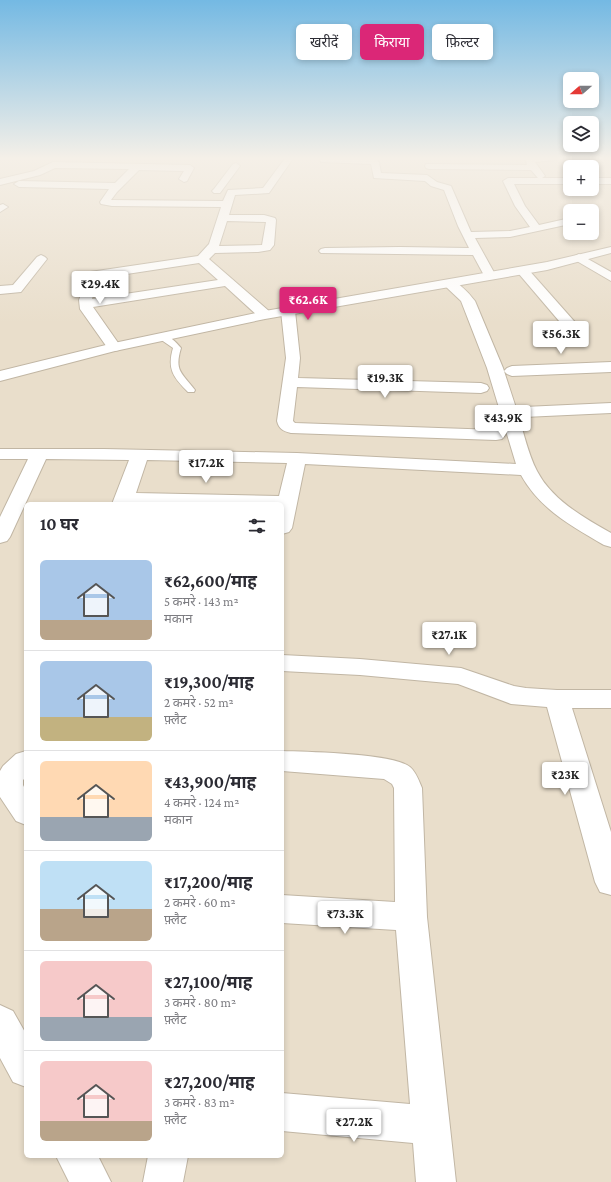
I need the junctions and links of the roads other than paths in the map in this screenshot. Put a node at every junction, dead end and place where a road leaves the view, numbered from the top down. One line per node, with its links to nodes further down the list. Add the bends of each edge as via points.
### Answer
1 (225, 212): 4 (street)
2 (458, 212): 7 (street)
3 (524, 212): 6 (street)
4 (223, 218): 8 (street); 8 (street, via 271,220 268,245 263,249)
5 (563, 222): 6 (street)
6 (536, 228): 7 (street, via 500,235)
7 (468, 235): 11 (street)
8 (211, 250): 14 (street)
9 (611, 250): 12 (street)
10 (325, 251): 11 (street)
11 (478, 252): 18 (street)
12 (579, 258): 16 (street); 19 (street)
13 (41, 259): 22 (street, via 17,289)
14 (202, 260): 17 (street); 20 (street)
15 (99, 261): 17 (street)
16 (523, 271): 18 (street); 26 (street)
17 (94, 275): 23 (street, via 85,300)
18 (490, 276): 21 (street)
19 (611, 277)
20 (227, 282): 23 (street); 25 (street)
21 (449, 284): 24 (street); 42 (street, via 468,301 495,368)
22 (0, 290)
23 (86, 304): 28 (street)
24 (288, 311): 25 (street); 32 (street, via 293,358)
25 (265, 316): 27 (street)
26 (576, 332)
27 (163, 337): 28 (street); 34 (lane, via 177,348 174,367)
28 (114, 347): 31 (street)
29 (611, 367): 30 (street)
30 (512, 370)
31 (0, 376)
32 (290, 382): 33 (street); 37 (street, via 285,421 291,428)
33 (481, 388)
34 (191, 390)
35 (611, 408): 36 (street)
36 (524, 412)
37 (496, 435)
38 (0, 454): 39 (street)
39 (40, 454): 40 (street); 46 (street)
40 (140, 455): 41 (street); 43 (street)
41 (297, 458): 42 (street); 44 (street)
42 (527, 470): 47 (street, via 543,495 557,507)
43 (123, 501): 44 (street)
44 (287, 502): 45 (street)
45 (284, 518)
46 (0, 537)
47 (611, 541)
48 (284, 663): 50 (street, via 461,676 511,695)
49 (611, 698): 50 (street)
50 (557, 699): 54 (street)
51 (284, 761): 57 (street, via 384,768 396,771 405,778 408,788)
52 (24, 762): 53 (street, via 7,774 4,781)
53 (24, 810)
54 (604, 836): 55 (street)
55 (611, 882)
56 (284, 909): 57 (street)
57 (411, 917): 61 (street)
58 (0, 1023): 59 (street)
59 (24, 1065)
60 (284, 1112): 61 (street)
61 (430, 1125): 66 (street)
62 (77, 1158): 64 (street)
63 (168, 1158): 65 (street)
64 (91, 1182)
65 (163, 1182)
66 (436, 1182)

